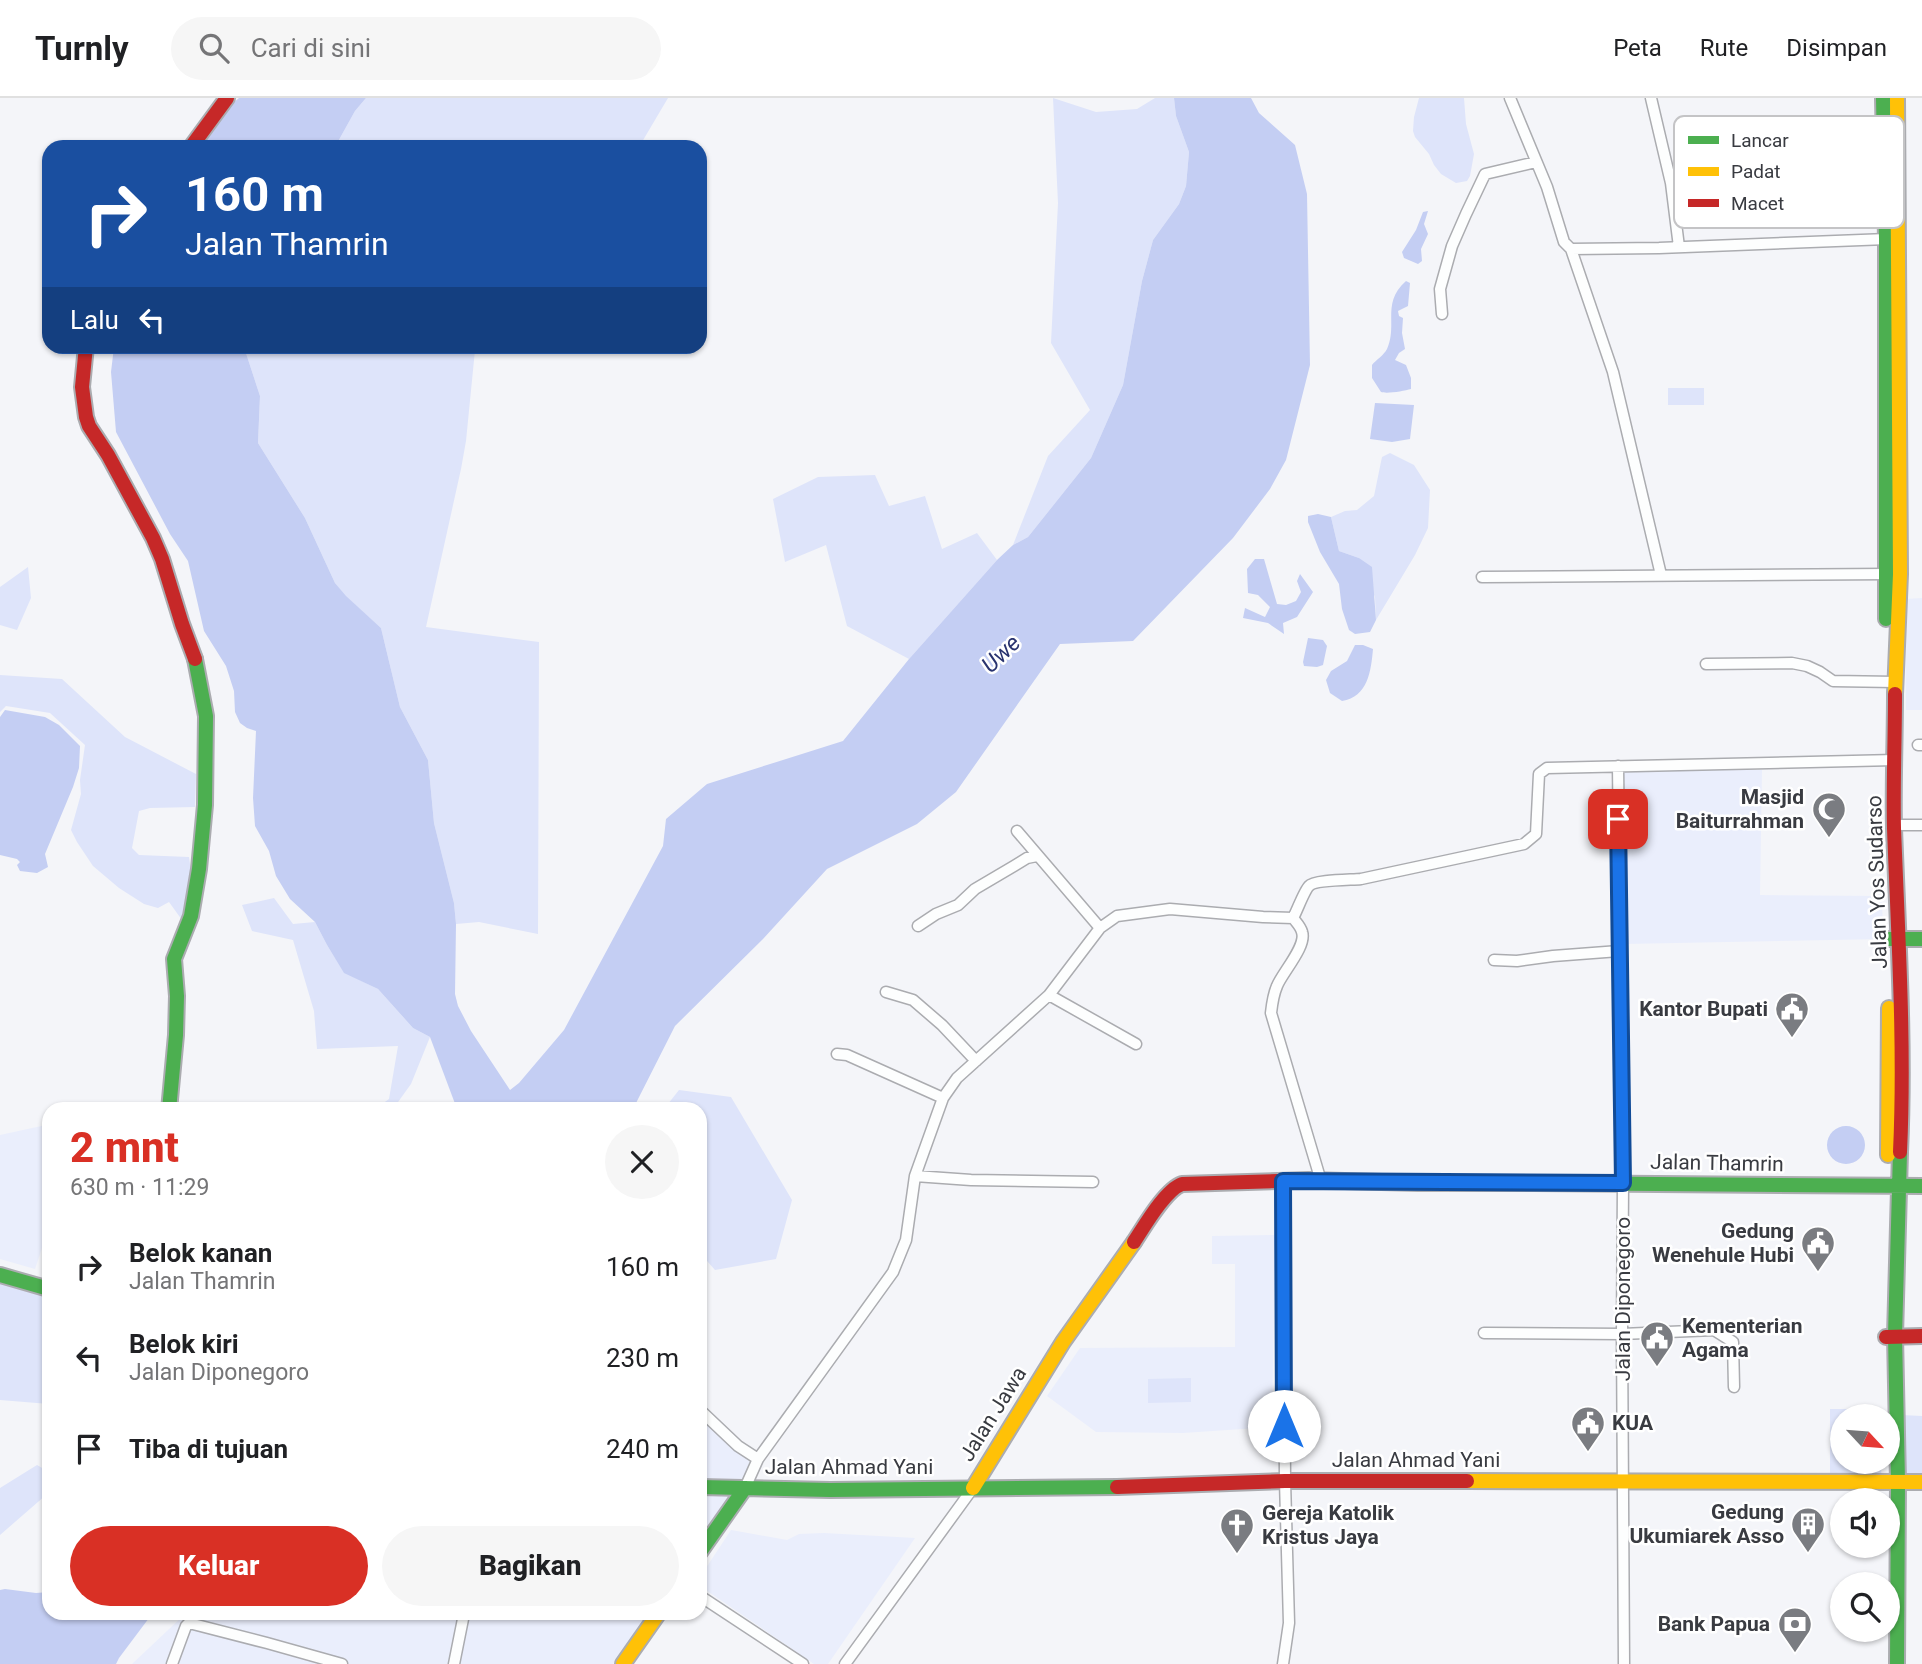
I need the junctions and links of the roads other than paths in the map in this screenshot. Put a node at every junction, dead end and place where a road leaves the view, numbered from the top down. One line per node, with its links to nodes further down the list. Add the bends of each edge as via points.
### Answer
1 (227, 98): 8 (main road)
2 (1510, 98): 9 (street)
3 (1651, 98): 10 (street)
4 (1883, 98): 6 (main road, Jalan Yos Sudarso)
5 (1897, 98): 7 (main road, Jalan Yos Sudarso)
6 (1884, 116)
7 (1896, 116)
8 (196, 140)
9 (1535, 162): 16 (street, via 1564,242); 17 (street, via 1485,174 1449,257 1440,289)
10 (1674, 207)
11 (1677, 228): 15 (street)
12 (1891, 228): 14 (main road, Jalan Yos Sudarso)
13 (1892, 228): 14 (main road, Jalan Yos Sudarso)
14 (1892, 239): 15 (street); 19 (main road, Jalan Yos Sudarso)
15 (1679, 247): 16 (street)
16 (1571, 249): 20 (street, via 1613,372)
17 (1442, 314)
18 (85, 354): 43 (main road, via 82,387 89,426 162,559 198,666 206,716 200,869 191,916 174,959 176,1035)
19 (1893, 574): 20 (street); 23 (main road, Jalan Yos Sudarso)
20 (1661, 575): 21 (street)
21 (1482, 577)
22 (1706, 664): 23 (street, via 1792,663 1833,681)
23 (1890, 682): 24 (main road, Jalan Yos Sudarso)
24 (1891, 760): 25 (street); 26 (main road, Jalan Yos Sudarso); 33 (main road, Jalan Yos Sudarso)
25 (1618, 766): 30 (street, via 1547,768 1539,774 1536,834 1524,844 1360,879 1318,881 1309,886); 35 (street, Jalan Diponegoro)
26 (1894, 825): 27 (street); 33 (main road, Jalan Yos Sudarso)
27 (1922, 825)
28 (1017, 831): 29 (street)
29 (1037, 856): 31 (street); 32 (street)
30 (1293, 918): 32 (street, via 1170,909 1117,916); 46 (street, via 1303,939 1277,985 1272,1013)
31 (918, 926)
32 (1100, 928): 38 (street)
33 (1894, 939): 34 (main road); 49 (main road, Jalan Yos Sudarso, via 1889,1104)
34 (1922, 939)
35 (1619, 951): 36 (street); 48 (street, Jalan Diponegoro)
36 (1494, 960)
37 (886, 992): 41 (street, via 913,1000)
38 (1049, 995): 39 (street); 41 (street)
39 (1136, 1044)
40 (837, 1054): 42 (street)
41 (976, 1061): 42 (street)
42 (943, 1098): 44 (street)
43 (170, 1102)
44 (915, 1176): 47 (street); 61 (street, via 906,1240 893,1272)
45 (1283, 1181): 46 (main road, Jalan Thamrin); 50 (main road, Jalan Thamrin); 63 (street)
46 (1321, 1181): 48 (main road, Jalan Thamrin)
47 (1093, 1182)
48 (1623, 1183): 49 (main road, Jalan Thamrin); 55 (street, Jalan Diponegoro)
49 (1892, 1185): 51 (main road, Jalan Thamrin); 57 (main road, Jalan Yos Sudarso)
50 (1175, 1186): 69 (main road, Jalan Jawa, via 1063,1342)
51 (1922, 1186)
52 (0, 1275): 53 (main road)
53 (42, 1287)
54 (1484, 1333): 55 (street)
55 (1622, 1334): 58 (street, via 1714,1330 1732,1342); 64 (street, Jalan Diponegoro)
56 (1922, 1336): 57 (main road)
57 (1891, 1337): 59 (main road, Jalan Yos Sudarso); 65 (main road, Jalan Yos Sudarso)
58 (1734, 1387)
59 (1887, 1404)
60 (707, 1417): 61 (street)
61 (758, 1459): 68 (street)
62 (1890, 1474): 65 (main road, Jalan Yos Sudarso)
63 (1285, 1481): 64 (main road, Jalan Ahmad Yani); 69 (main road, Jalan Ahmad Yani); 84 (street, via 1289,1623)
64 (1622, 1482): 65 (main road, Jalan Ahmad Yani); 85 (street, Jalan Diponegoro)
65 (1892, 1482): 66 (main road, Jalan Ahmad Yani); 70 (main road, Jalan Yos Sudarso); 87 (main road, Jalan Yos Sudarso)
66 (1922, 1482)
67 (707, 1487): 68 (main road, Jalan Ahmad Yani)
68 (745, 1488): 69 (main road, Jalan Ahmad Yani); 71 (main road)
69 (972, 1488): 83 (street, Jalan Jawa)
70 (1890, 1488)
71 (707, 1542)
72 (707, 1601): 82 (street)
73 (188, 1620): 78 (street)
74 (195, 1620): 79 (street)
75 (463, 1620): 80 (street)
76 (654, 1620): 81 (main road)
77 (1888, 1642): 86 (main road)
78 (172, 1664)
79 (342, 1664)
80 (454, 1664)
81 (623, 1664)
82 (803, 1664)
83 (845, 1664)
84 (1283, 1664)
85 (1624, 1664)
86 (1888, 1664)
87 (1897, 1664)

